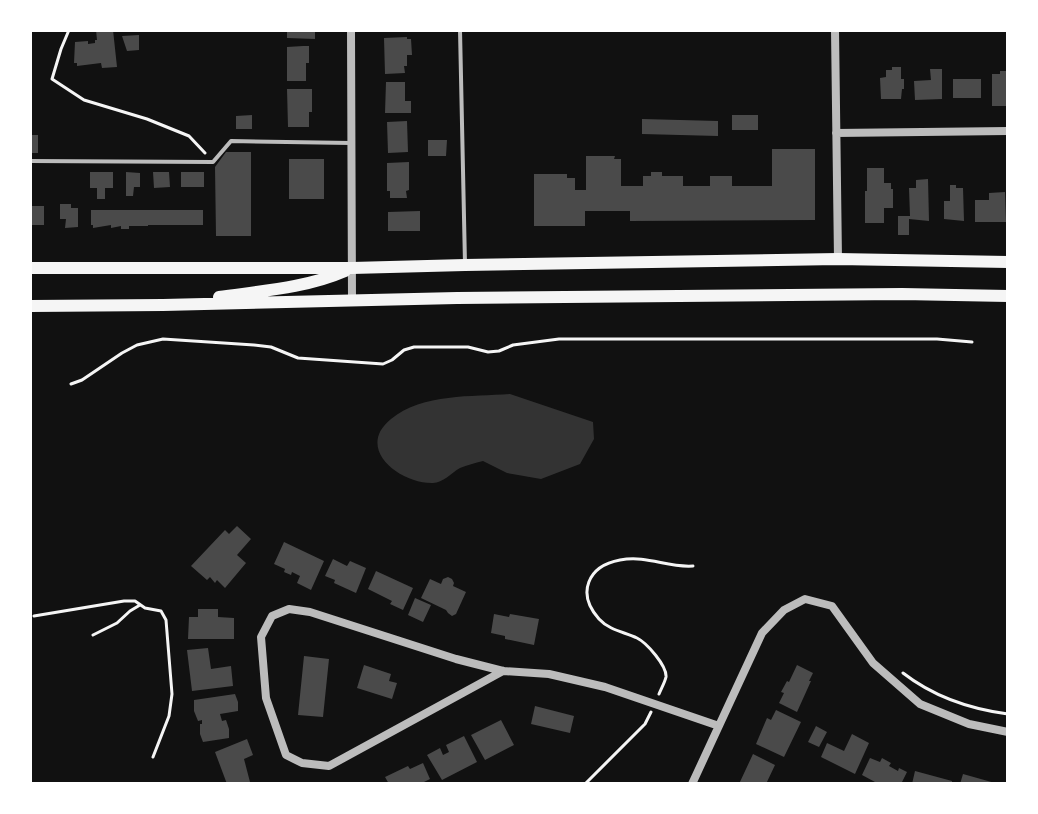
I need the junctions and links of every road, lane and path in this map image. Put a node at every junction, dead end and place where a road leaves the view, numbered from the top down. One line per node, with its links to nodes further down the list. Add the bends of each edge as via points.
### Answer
1 (69, 30): 9 (path, via 52,79 84,100 189,136)
2 (351, 30): 7 (street)
3 (460, 30): 12 (lane)
4 (835, 30): 6 (street)
5 (1008, 131): 6 (street)
6 (836, 133): 10 (street)
7 (351, 143): 9 (lane, via 231,141); 14 (street)
8 (30, 161): 9 (lane)
9 (213, 162)
10 (838, 259): 11 (main road); 12 (main road)
11 (1008, 262)
12 (465, 265): 14 (main road)
13 (30, 268): 14 (main road)
14 (352, 268): 16 (street); 17 (main road, via 292,286)
15 (1008, 296): 16 (main road)
16 (352, 300): 17 (main road)
17 (163, 305): 18 (main road)
18 (30, 306)
19 (972, 342): 20 (path, via 559,339 488,352 414,347 383,364 298,358 254,345 163,339 129,349)
20 (71, 384)
21 (693, 566): 27 (path, via 647,558 620,560 594,571 588,582 590,605 599,619 641,639 665,669)
22 (140, 605): 23 (path, via 124,601); 24 (path); 31 (path, via 161,611 166,620 172,694)
23 (34, 616)
24 (93, 635)
25 (503, 671): 25 (street, via 289,609 272,616 261,637 266,698 286,755 302,763 329,766); 27 (street, via 549,674)
26 (902, 673): 28 (path, via 953,701)
27 (655, 703): 29 (street); 32 (path, via 645,724)
28 (1008, 714)
29 (719, 726): 30 (street, via 762,633 784,610 805,599 832,606 873,663 920,704 969,724); 33 (street)
30 (1008, 732)
31 (153, 757)
32 (585, 784)
33 (692, 784)

